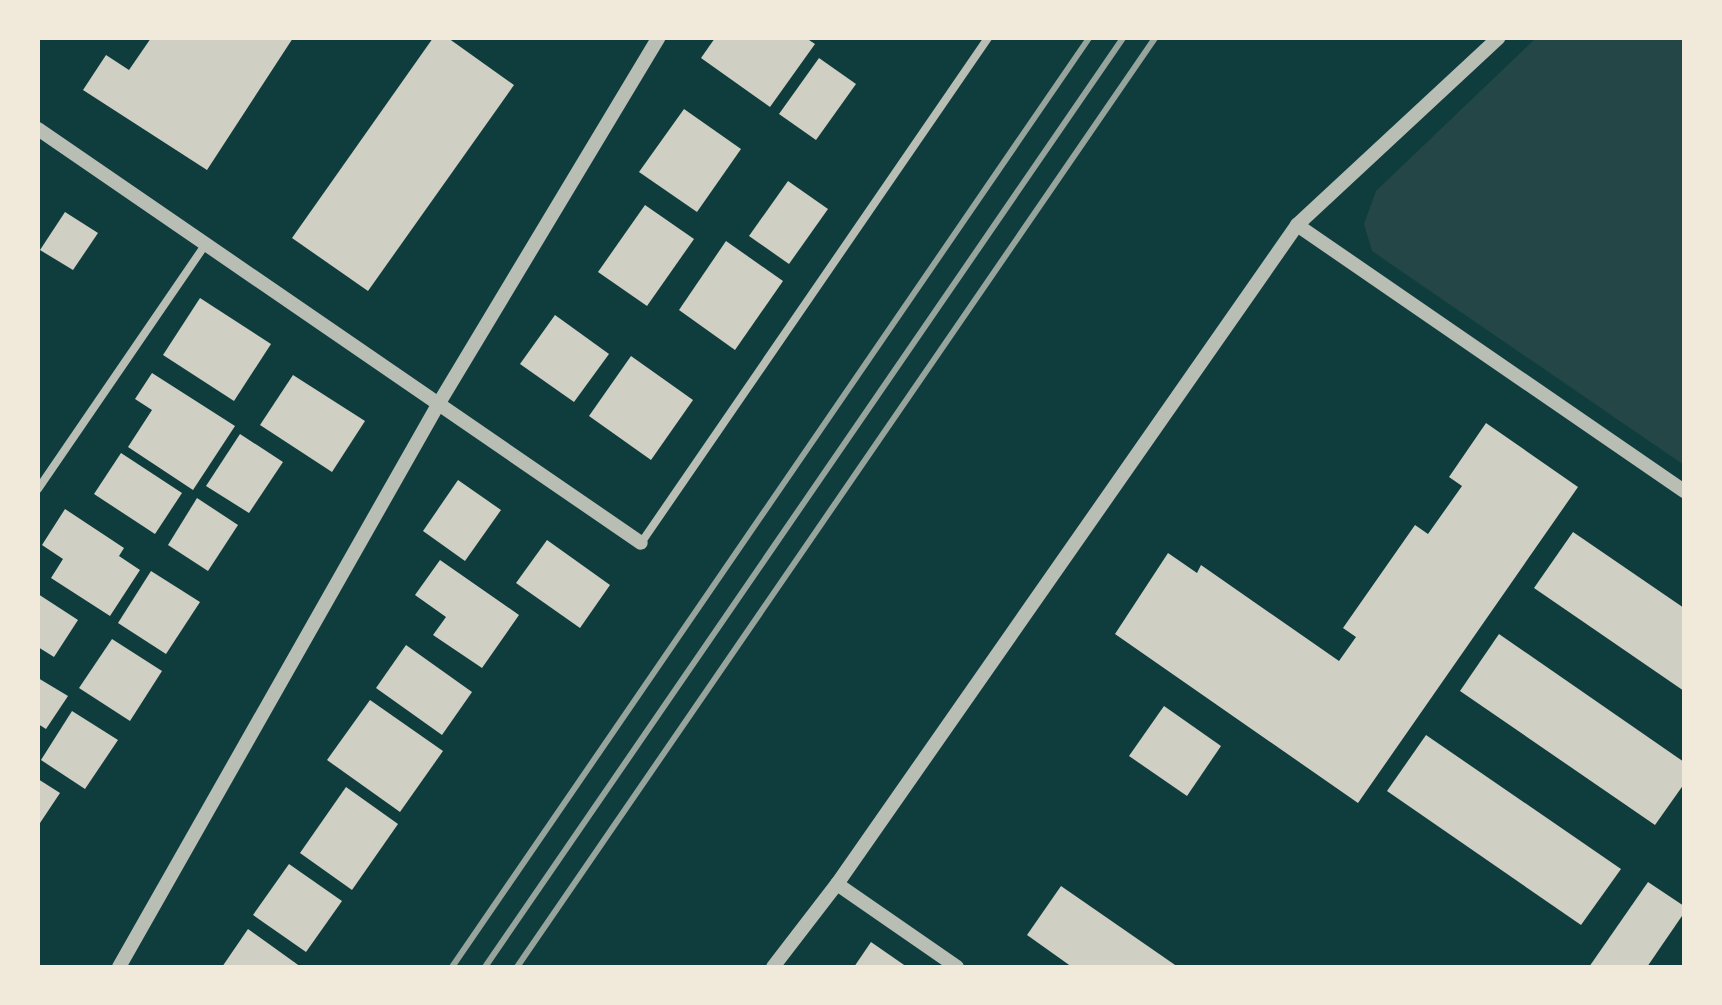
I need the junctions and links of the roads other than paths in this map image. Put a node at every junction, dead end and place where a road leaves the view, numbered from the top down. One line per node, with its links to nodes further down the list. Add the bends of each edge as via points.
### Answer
1 (658, 38): 7 (street)
2 (988, 38): 10 (street)
3 (1498, 38): 5 (street)
4 (38, 129): 6 (street)
5 (1297, 225): 9 (street); 11 (street)
6 (205, 245): 7 (street); 8 (street)
7 (439, 403): 10 (street); 12 (street)
8 (38, 489)
9 (1684, 491)
10 (641, 543)
11 (837, 884): 13 (street); 14 (street)
12 (119, 967)
13 (773, 967)
14 (957, 967)

